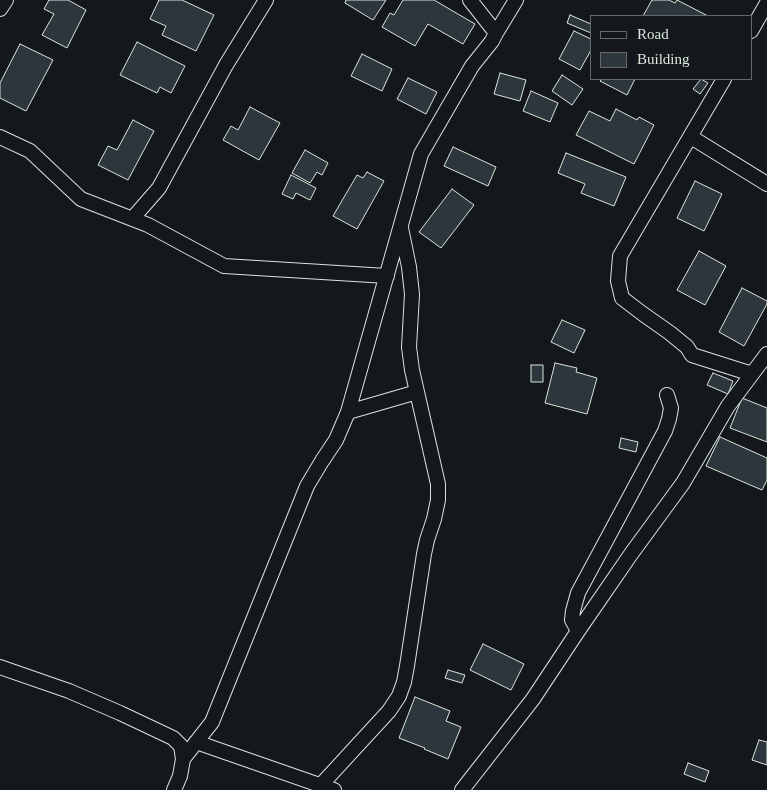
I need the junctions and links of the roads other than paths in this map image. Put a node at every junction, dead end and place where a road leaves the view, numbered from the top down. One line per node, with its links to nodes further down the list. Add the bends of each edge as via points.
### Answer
1 (6, 0): 6 (street)
2 (266, 0): 13 (street, via 158,188)
3 (470, 0): 8 (street)
4 (516, 0): 8 (street)
5 (767, 3): 7 (street)
6 (0, 9)
7 (752, 29)
8 (496, 33): 14 (street, via 472,66 420,154)
9 (723, 80): 11 (street)
10 (0, 137): 13 (street, via 30,151 81,199)
11 (691, 137): 12 (street); 17 (street, via 620,256 618,281 622,298 670,333 692,355)
12 (767, 184)
13 (132, 219): 15 (street, via 224,266)
14 (401, 225): 15 (street); 18 (street, via 412,294 410,347)
15 (386, 276): 20 (street)
16 (767, 354): 17 (street)
17 (752, 374): 21 (street, via 728,406 682,483)
18 (417, 392): 20 (street); 25 (street, via 438,484 438,500 424,554 404,682 389,711)
19 (666, 395): 21 (street, via 671,408 664,431 578,593 572,620)
20 (348, 412): 23 (street, via 336,440 307,486 212,722)
21 (578, 631): 27 (street, via 533,700)
22 (0, 667): 24 (street, via 69,691 173,738 182,746)
23 (196, 742): 24 (street); 25 (street)
24 (184, 759): 26 (street)
25 (327, 788)
26 (174, 790)
27 (462, 790)

